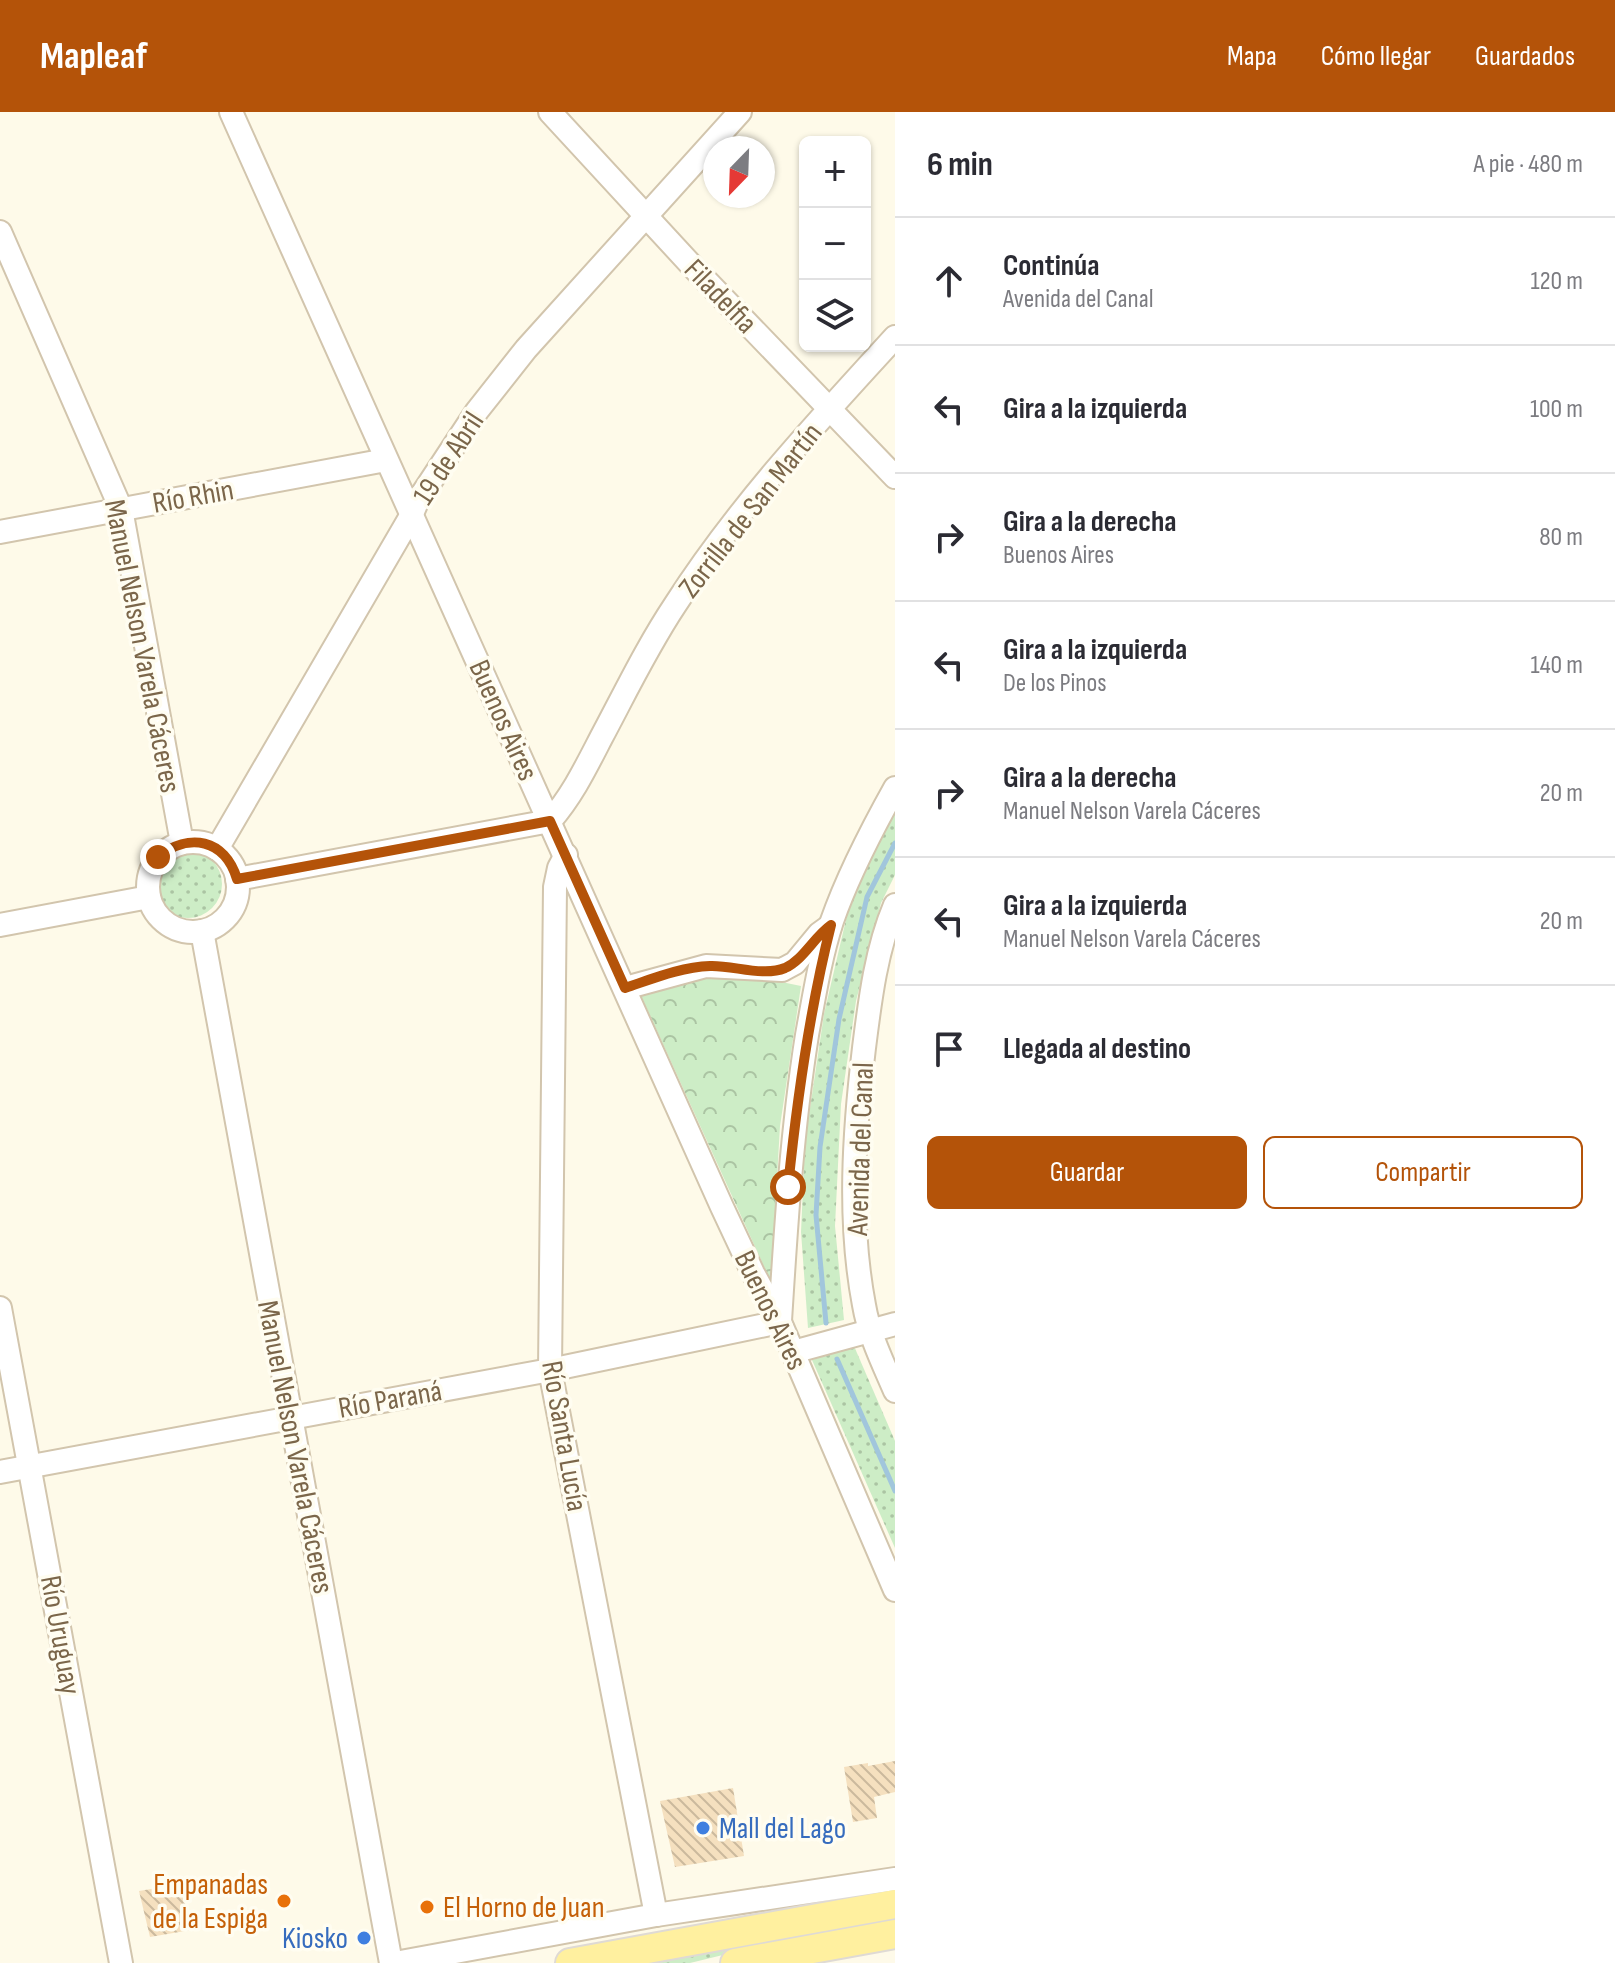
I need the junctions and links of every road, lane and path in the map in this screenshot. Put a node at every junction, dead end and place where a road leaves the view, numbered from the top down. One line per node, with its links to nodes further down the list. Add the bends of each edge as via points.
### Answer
1 (231, 112): 8 (street, Buenos Aires)
2 (550, 112): 4 (street, Filadelfia)
3 (740, 112): 4 (street, 19 de Abril)
4 (646, 217): 7 (street, Filadelfia); 11 (street, 19 de Abril, via 477,411)
5 (0, 232): 10 (street, Manuel Nelson Varela Cáceres)
6 (895, 337): 7 (street, Zorrilla de San Martín)
7 (830, 409): 9 (street, Filadelfia); 14 (street, Zorrilla de San Martín, via 712,549 650,647 582,776)
8 (386, 460): 10 (street, Río Rhin); 11 (street, Buenos Aires)
9 (895, 477)
10 (121, 509): 12 (street, Río Rhin); 15 (street, Manuel Nelson Varela Cáceres)
11 (411, 516): 14 (street, Buenos Aires); 16 (street, 19 de Abril)
12 (0, 532)
13 (895, 788): 22 (street, Avenida del Canal, via 862,848)
14 (550, 821): 17 (street, Buenos Aires); 18 (street)
15 (182, 843): 16 (street); 19 (street, via 158,857 148,883)
16 (217, 849): 18 (street, via 234,867)
17 (566, 855): 24 (street, Buenos Aires); 30 (street, Río Santa Lucía, via 555,887)
18 (237, 879): 23 (street, via 238,893 226,918)
19 (149, 897): 21 (street); 23 (street, via 154,910 175,928)
20 (895, 905): 28 (street, Avenida del Canal, via 872,984 857,1102 854,1235)
21 (0, 925)
22 (831, 925): 24 (street, via 782,970 706,966); 26 (street, Avenida del Canal, via 797,1095)
23 (202, 931): 32 (street, Manuel Nelson Varela Cáceres)
24 (625, 988): 26 (street, Buenos Aires)
25 (0, 1308): 33 (street, Río Uruguay)
26 (780, 1322): 29 (street, Buenos Aires); 30 (street, Río Paraná)
27 (895, 1324): 28 (street)
28 (869, 1329): 29 (street); 31 (street, Avenida del Canal)
29 (793, 1352): 35 (street, Buenos Aires)
30 (550, 1370): 32 (street, Río Paraná); 37 (street, Río Santa Lucía)
31 (895, 1391)
32 (290, 1417): 33 (street, Río Paraná); 40 (street, Manuel Nelson Varela Cáceres)
33 (30, 1467): 34 (street, Río Paraná); 39 (street, Río Uruguay)
34 (0, 1472)
35 (895, 1590)
36 (890, 1892): 37 (street); 41 (main road)
37 (656, 1915): 40 (street)
38 (895, 1934): 42 (main road)
39 (121, 1963)
40 (393, 1963)
41 (570, 1963)
42 (735, 1963)

